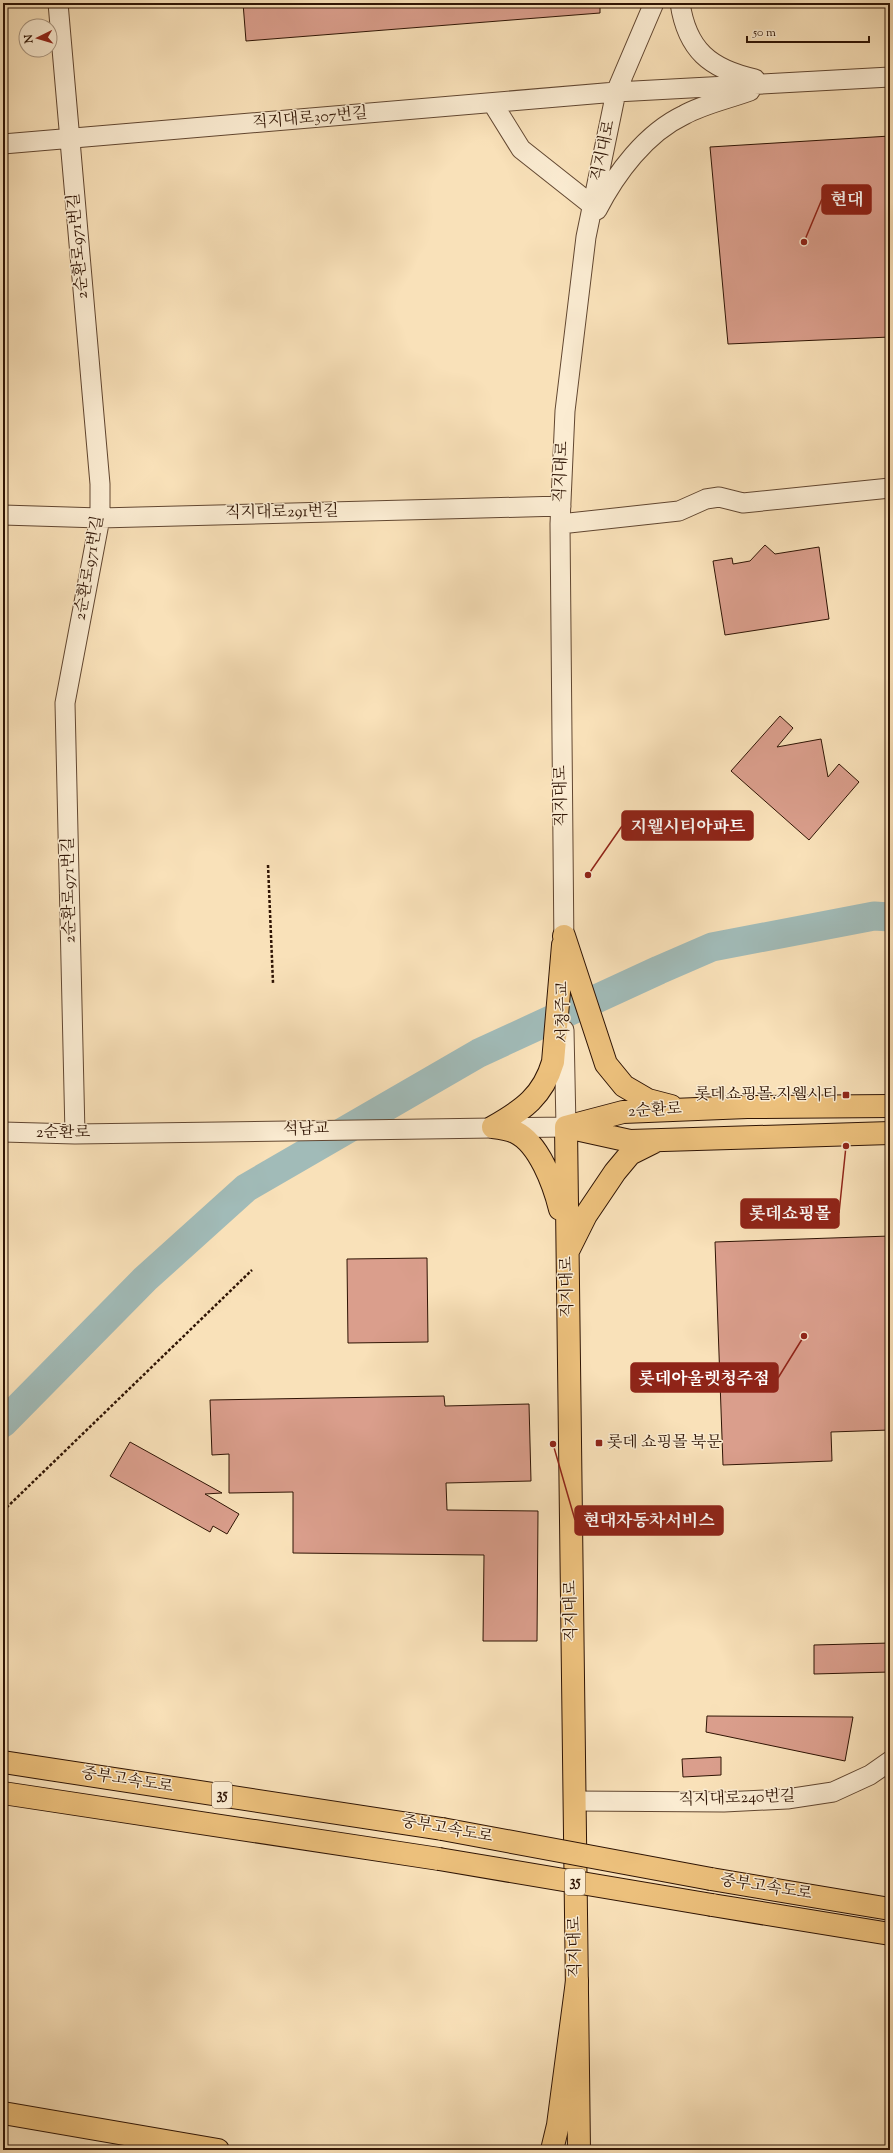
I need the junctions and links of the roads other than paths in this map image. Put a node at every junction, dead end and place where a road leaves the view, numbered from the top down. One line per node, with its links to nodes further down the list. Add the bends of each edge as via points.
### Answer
1 (58, 3): 8 (street, 2순환로971번길)
2 (654, 3): 6 (street, 직지대로)
3 (680, 3): 5 (street, via 686,29 700,54 730,73)
4 (890, 77): 5 (street, 직지대로307번길)
5 (772, 83): 6 (street, 직지대로307번길); 11 (street, via 683,115 648,140 623,168 601,202)
6 (616, 92): 7 (street, 직지대로307번길); 10 (street, 직지대로)
7 (493, 104): 8 (street, 직지대로307번길); 10 (street, via 521,149)
8 (69, 140): 9 (street, 직지대로307번길); 15 (street, 2순환로971번길, via 100,484)
9 (3, 144)
10 (593, 206): 11 (street, 직지대로)
11 (586, 237): 14 (street, 직지대로, via 565,411)
12 (890, 488): 14 (street, 직지대로291번길, via 743,503 719,497 706,499 679,511)
13 (3, 515): 15 (street, 직지대로291번길)
14 (560, 515): 15 (street, 직지대로291번길); 16 (street, 직지대로)
15 (100, 518): 25 (street, 2순환로971번길, via 65,703)
16 (563, 948): 17 (main road); 19 (main road, via 580,983 606,1064 624,1086 648,1100)
17 (559, 1067): 20 (main road, via 538,1094 513,1116); 21 (street, 직지대로)
18 (890, 1106): 19 (main road, 2순환로)
19 (685, 1110): 21 (main road, 2순환로, via 623,1112)
20 (491, 1127): 21 (street, 2순환로); 23 (street, 석남교); 27 (main road, via 510,1130 523,1136 539,1157 557,1197)
21 (566, 1127): 26 (main road, 2순환로, via 630,1141); 27 (main road, 직지대로)
22 (3, 1132): 25 (street, 2순환로)
23 (123, 1132): 25 (street, 2순환로)
24 (890, 1133): 26 (main road, 2순환로)
25 (75, 1134)
26 (658, 1140): 27 (main road, via 630,1154 615,1172 586,1215)
27 (567, 1253): 31 (main road, 직지대로)
28 (890, 1760): 31 (street, 직지대로240번길, via 870,1775 833,1792 787,1799 724,1802)
29 (3, 1762): 32 (main road, 중부고속도로 / 35, bridge, via 442,1828 711,1879)
30 (3, 1793): 33 (main road, 중부고속도로 / 35, bridge, via 438,1859)
31 (574, 1801): 34 (main road, 직지대로)
32 (890, 1908)
33 (890, 1934)
34 (577, 1981): 39 (main road, via 558,2125); 40 (main road, 직지대로)
35 (3, 2113): 36 (main road)
36 (26, 2116): 37 (main road); 38 (main road)
37 (3, 2127)
38 (218, 2150)
39 (552, 2150)
40 (579, 2150)

